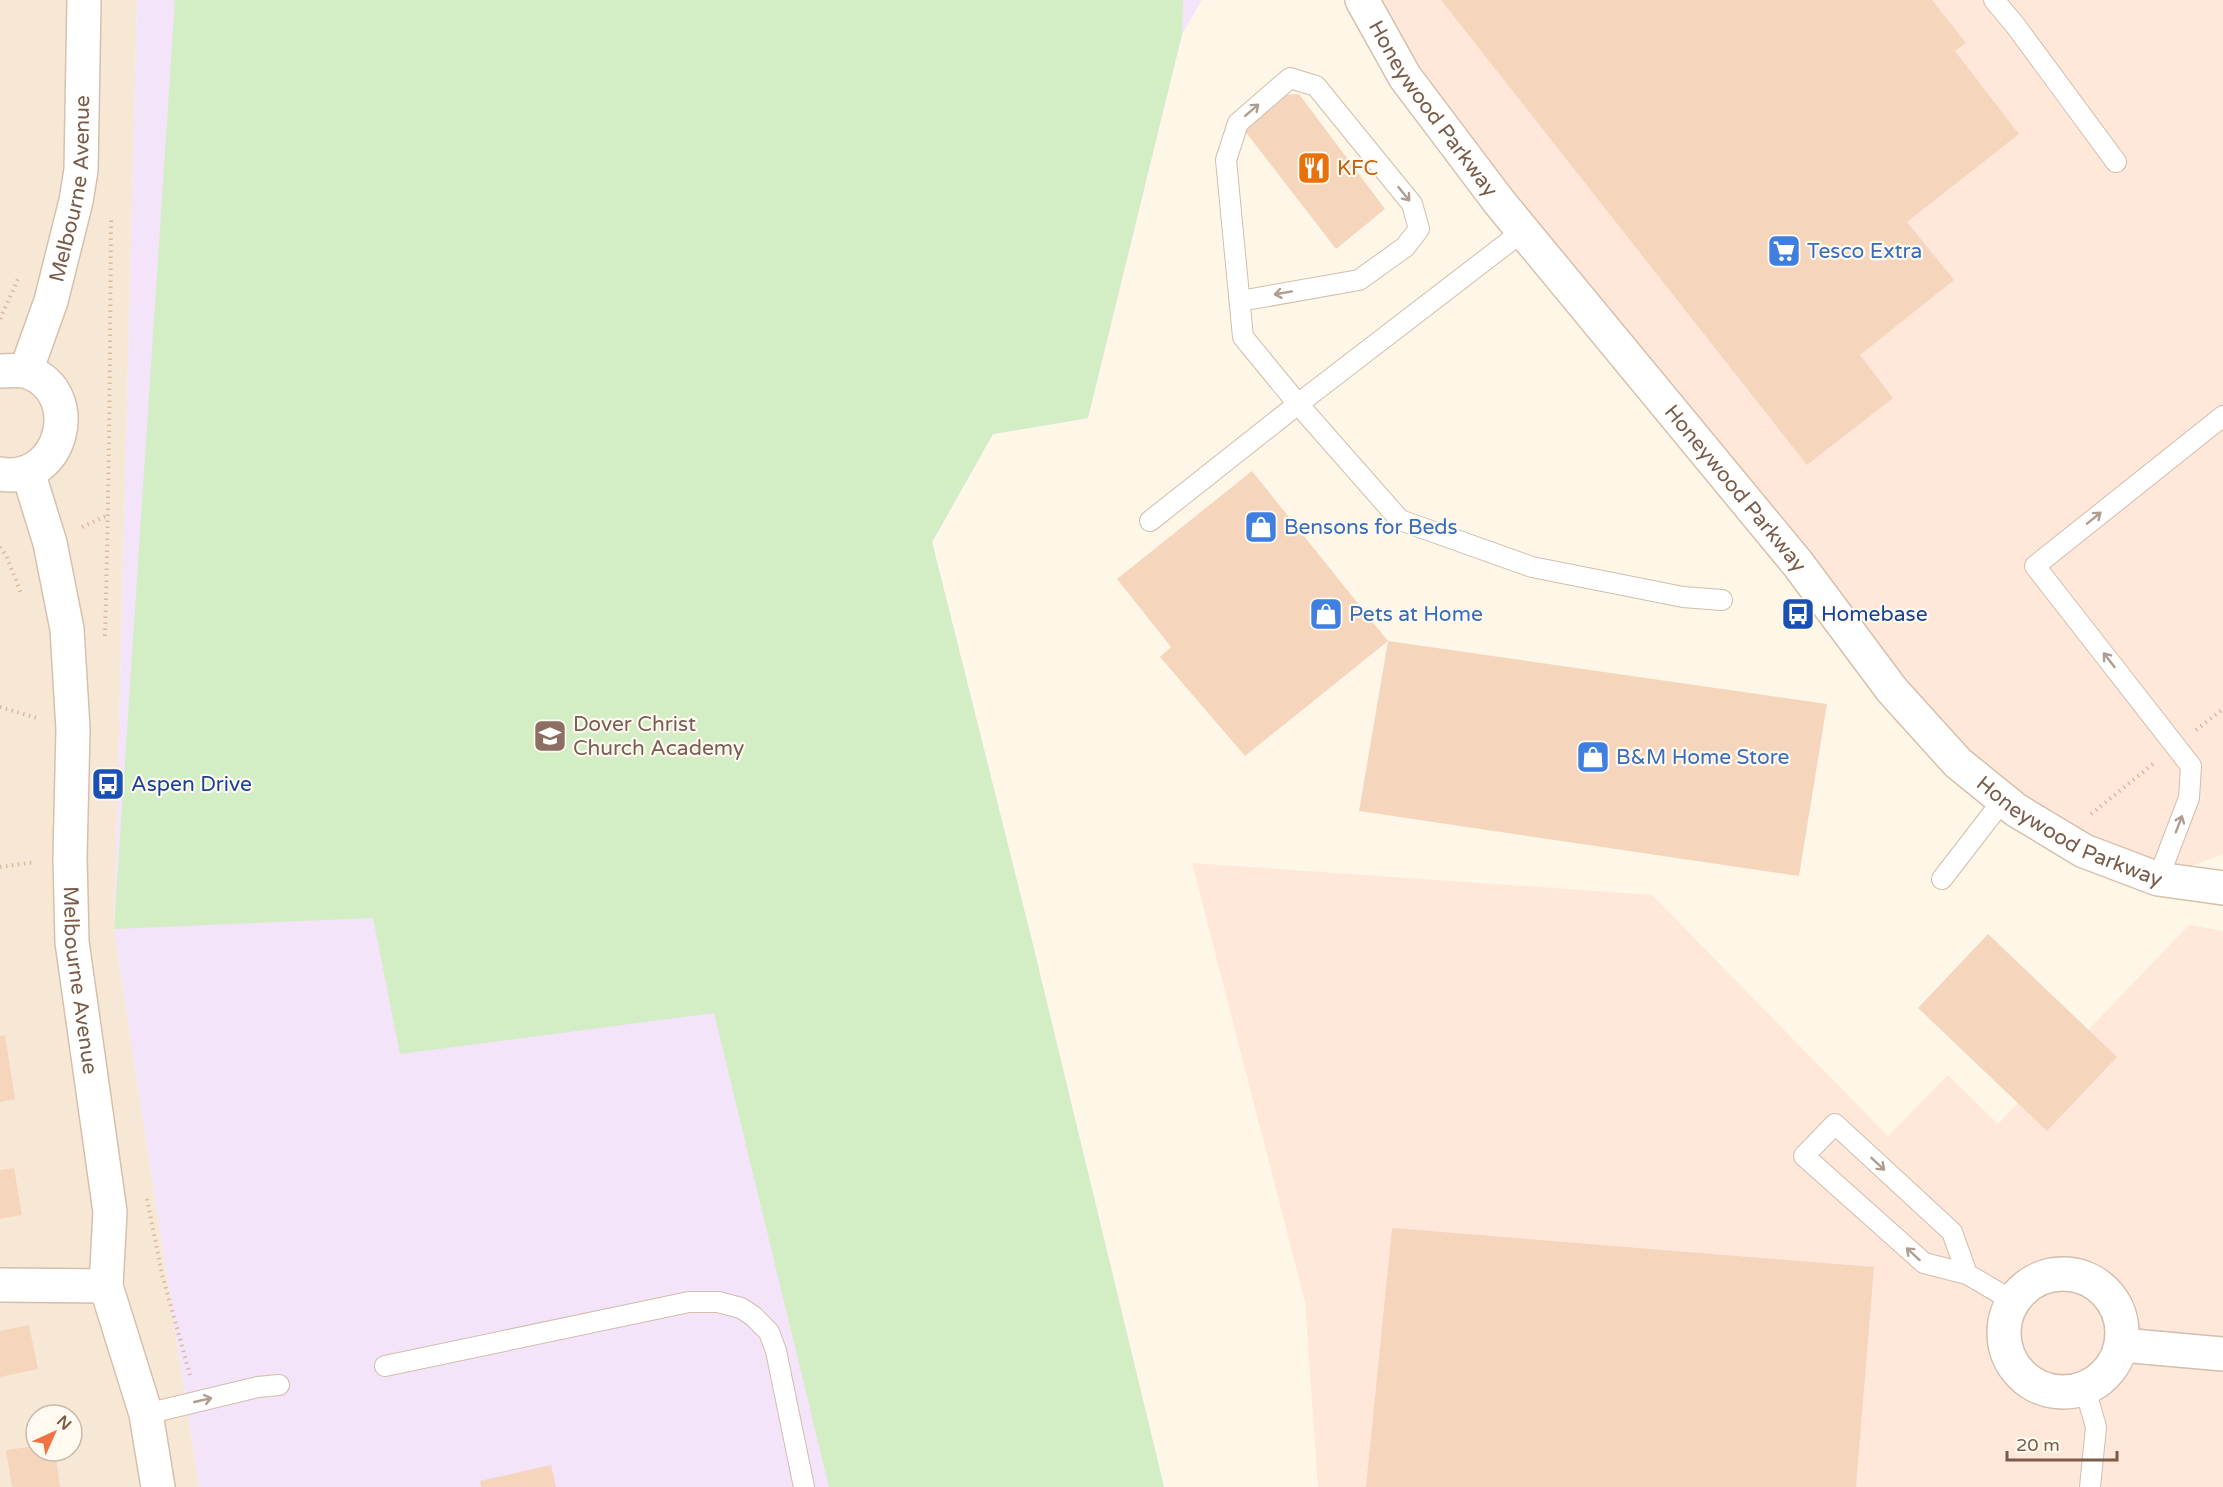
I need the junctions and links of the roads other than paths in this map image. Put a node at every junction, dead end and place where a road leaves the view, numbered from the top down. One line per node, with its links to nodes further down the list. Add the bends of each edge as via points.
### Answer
1 (84, 0): 7 (street, Melbourne Avenue, via 78,191 51,301)
2 (1362, 0): 5 (street, Honeywood Parkway, via 1405,77)
3 (1995, 0): 4 (lane)
4 (2115, 162)
5 (1523, 231): 8 (lane); 13 (street, Honeywood Parkway, via 1798,564 1892,690 1958,763)
6 (1240, 301): 6 (lane, one-way to 6, via 1226,160 1238,123 1290,78 1316,86 1412,204 1419,229 1405,247 1359,280); 8 (lane, via 1243,337)
7 (13, 371): 10 (street, Melbourne Avenue, via 42,380 55,394 62,430 44,463)
8 (1298, 404): 11 (lane); 12 (lane, via 1400,520 1532,567 1683,597)
9 (2223, 416): 15 (lane, one-way to 9, via 2189,798 2192,766 2035,566)
10 (14, 473): 19 (street, Melbourne Avenue, via 50,543 67,629 73,729 72,942 110,1212)
11 (1150, 521)
12 (1722, 600)
13 (2003, 800): 14 (lane); 15 (street, Honeywood Parkway, via 2084,850)
14 (1942, 879)
15 (2158, 879): 16 (street, Honeywood Parkway)
16 (2223, 888)
17 (1967, 1274): 17 (lane, one-way to 17, via 1924,1263 1804,1156 1835,1124 1952,1232); 20 (lane)
18 (0, 1285): 19 (street)
19 (106, 1286): 26 (street, Melbourne Avenue)
20 (2013, 1301): 21 (street, via 2026,1286 2044,1276 2064,1273 2085,1277 2116,1304 2122,1323); 25 (street, via 2005,1318 2003,1337 2018,1371 2032,1384 2048,1391 2067,1393)
21 (2122, 1344): 22 (street); 25 (street, via 2115,1363 2103,1378)
22 (2223, 1354)
23 (385, 1366): 28 (lane, via 689,1302 718,1302 741,1308 769,1332)
24 (279, 1385): 26 (lane, one-way to 24)
25 (2085, 1389): 29 (lane, via 2096,1427)
26 (146, 1413): 27 (street, Melbourne Avenue)
27 (158, 1487)
28 (804, 1487)
29 (2090, 1487)

